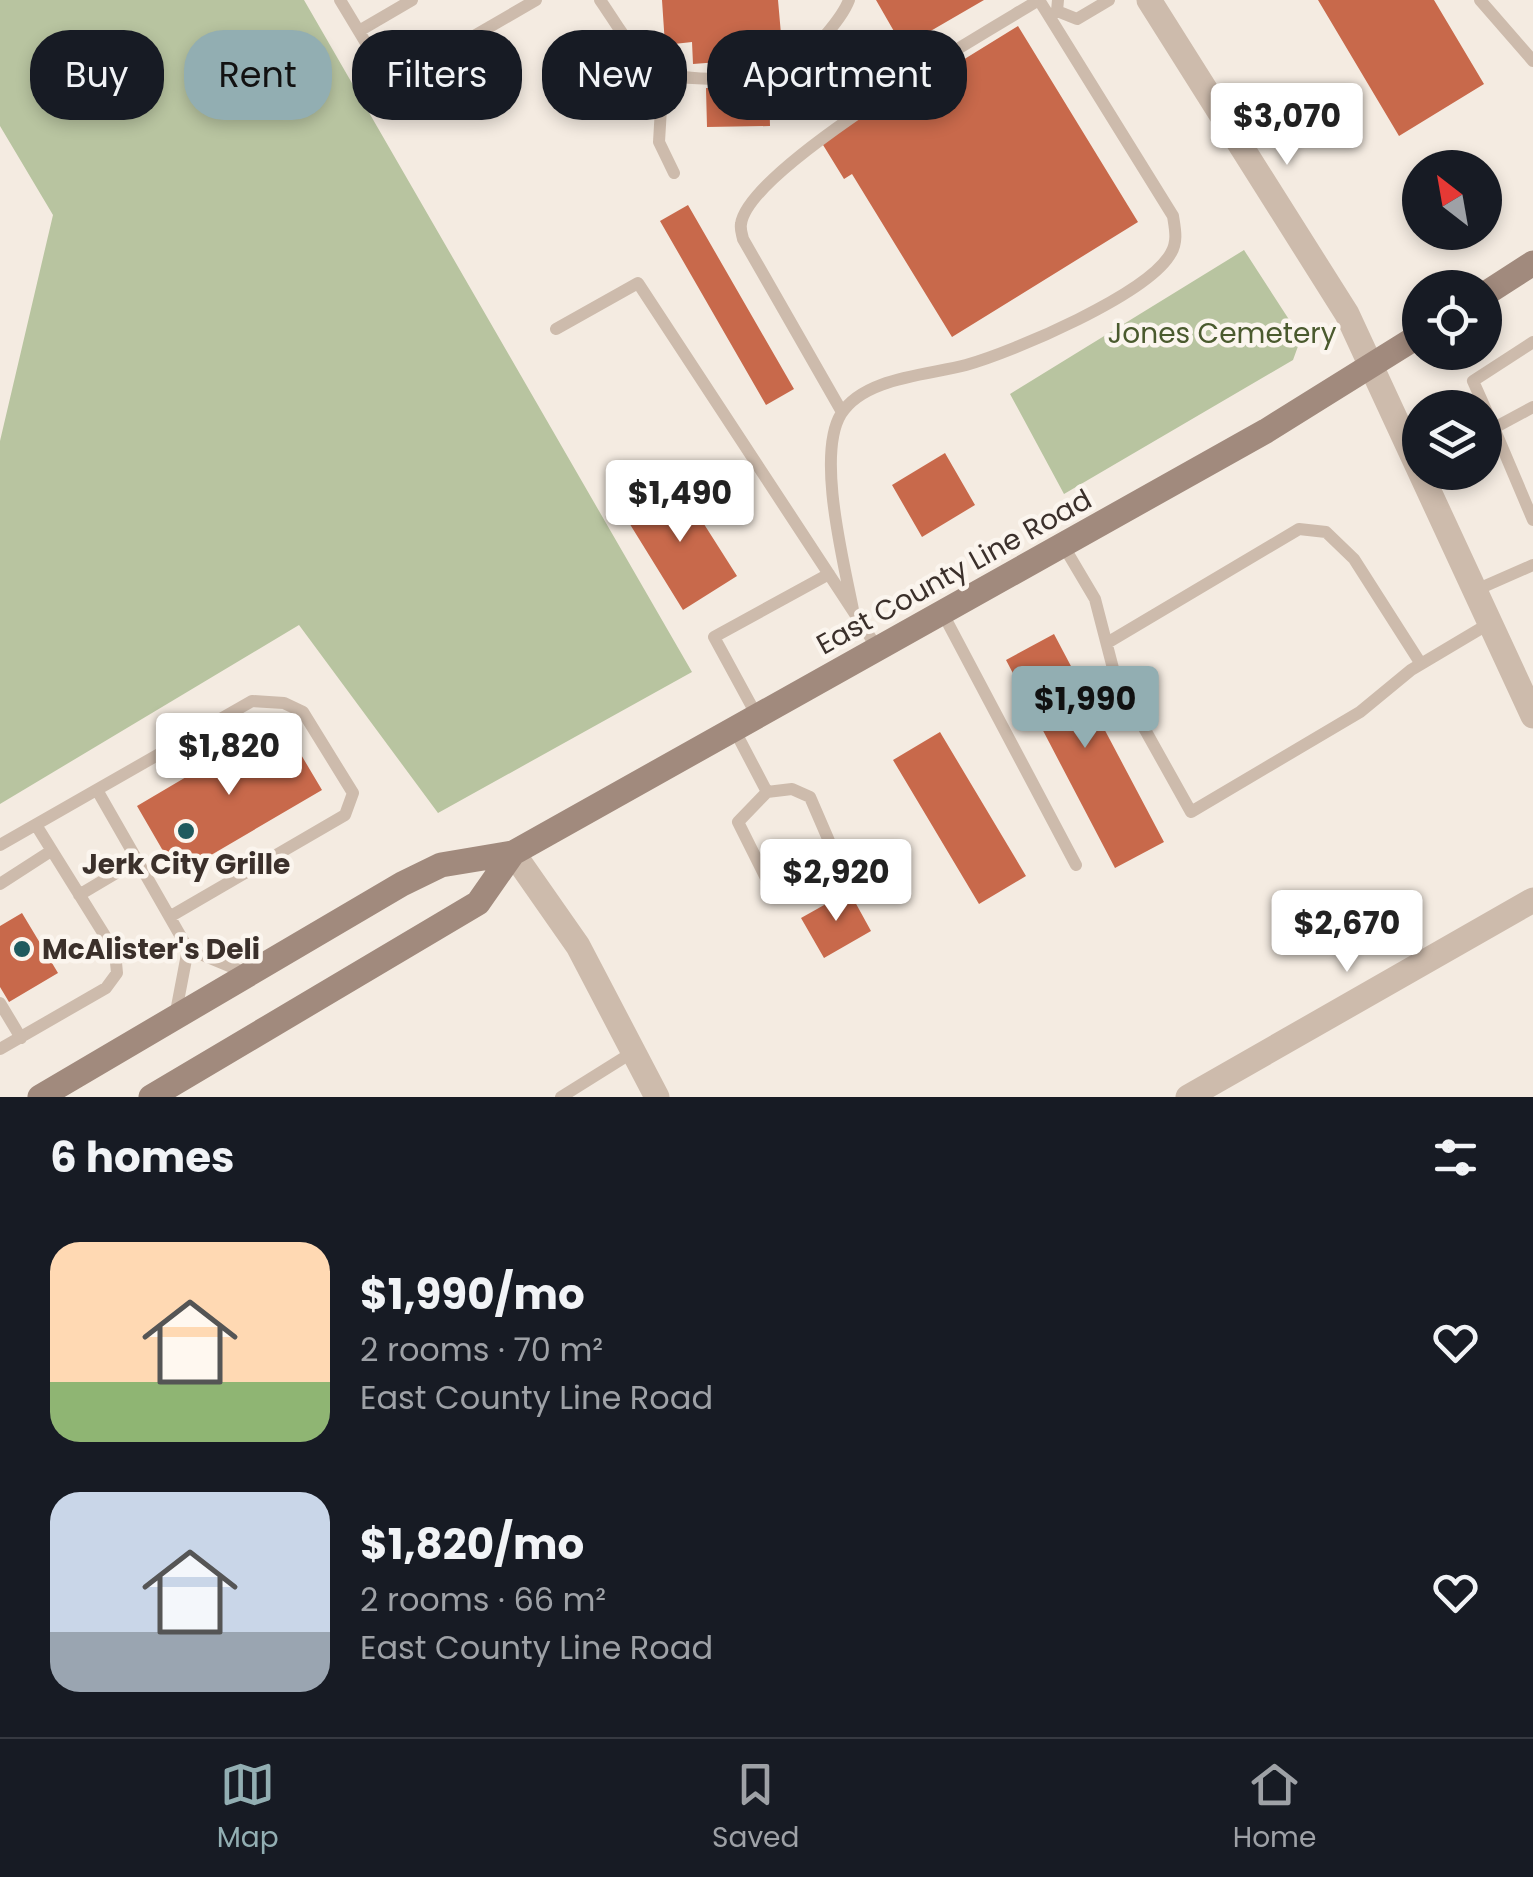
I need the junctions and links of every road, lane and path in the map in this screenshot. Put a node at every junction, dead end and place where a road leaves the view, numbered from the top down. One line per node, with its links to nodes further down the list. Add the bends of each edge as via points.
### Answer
1 (340, 0): 10 (lane)
2 (412, 0): 11 (lane)
3 (600, 0): 13 (lane)
4 (849, 0): 15 (lane, via 809,53 782,73)
5 (1109, 0): 9 (lane, via 1077,19)
6 (1149, 0): 23 (street, via 1347,314)
7 (1480, 0): 14 (lane)
8 (528, 2): 12 (lane)
9 (1055, 9): 26 (lane, via 1039,0 852,114 748,208 743,239); 26 (lane, via 1173,216 1172,252 1154,274 1026,346 887,384)
10 (358, 30)
11 (362, 30)
12 (481, 30)
13 (622, 30)
14 (1533, 61)
15 (687, 75)
16 (661, 120): 17 (lane, via 659,142)
17 (674, 173)
18 (1533, 263): 19 (main road)
19 (1502, 283)
20 (556, 330): 32 (lane, via 638,284)
21 (1402, 346): 23 (main road, East County Line Road)
22 (1532, 346): 24 (lane, via 1473,381)
23 (1370, 366): 30 (main road, East County Line Road); 33 (street)
24 (1477, 390)
25 (1533, 408): 27 (lane)
26 (842, 412): 34 (lane, via 832,452)
27 (1502, 424)
28 (1502, 447): 29 (lane)
29 (1533, 520)
30 (1063, 545): 35 (main road, East County Line Road); 37 (lane, via 1095,599)
31 (1533, 566): 33 (lane)
32 (829, 574): 34 (lane); 40 (lane, via 714,636)
33 (1476, 590): 36 (street)
34 (852, 610): 38 (lane)
35 (942, 612): 38 (main road, East County Line Road); 50 (lane)
36 (1490, 623): 39 (lane); 41 (street)
37 (1107, 644): 39 (lane, via 1299,530 1326,532 1354,560); 39 (lane, via 1116,676 1191,812 1360,712)
38 (878, 649): 40 (main road, East County Line Road)
39 (1421, 664)
40 (757, 716): 42 (main road, East County Line Road)
41 (1533, 716)
42 (734, 729): 44 (lane); 48 (main road, East County Line Road)
43 (98, 790): 45 (lane); 49 (lane); 54 (lane, via 252,701 284,702 303,712 353,793 346,815)
44 (766, 792): 44 (lane, via 738,822 767,880 832,848 810,797)
45 (36, 825): 46 (lane); 47 (lane)
46 (0, 846)
47 (52, 851): 51 (lane); 52 (lane)
48 (512, 853): 56 (main road, East County Line Road, via 441,864); 61 (street, via 578,946); 63 (main road, East County Line Road, via 478,903)
49 (138, 860): 52 (lane); 54 (lane)
50 (1076, 864)
51 (0, 884)
52 (79, 894): 59 (lane, via 115,952 117,972 106,988)
53 (1533, 900): 66 (street)
54 (171, 916): 55 (lane)
55 (188, 949): 56 (lane); 58 (lane)
56 (248, 974): 58 (main road, East County Line Road)
57 (0, 1002): 59 (lane)
58 (174, 1018): 62 (main road, East County Line Road)
59 (21, 1038): 60 (lane)
60 (0, 1049)
61 (633, 1052): 64 (lane); 65 (street)
62 (37, 1096)
63 (151, 1097)
64 (561, 1097)
65 (657, 1097)
66 (1188, 1097)

